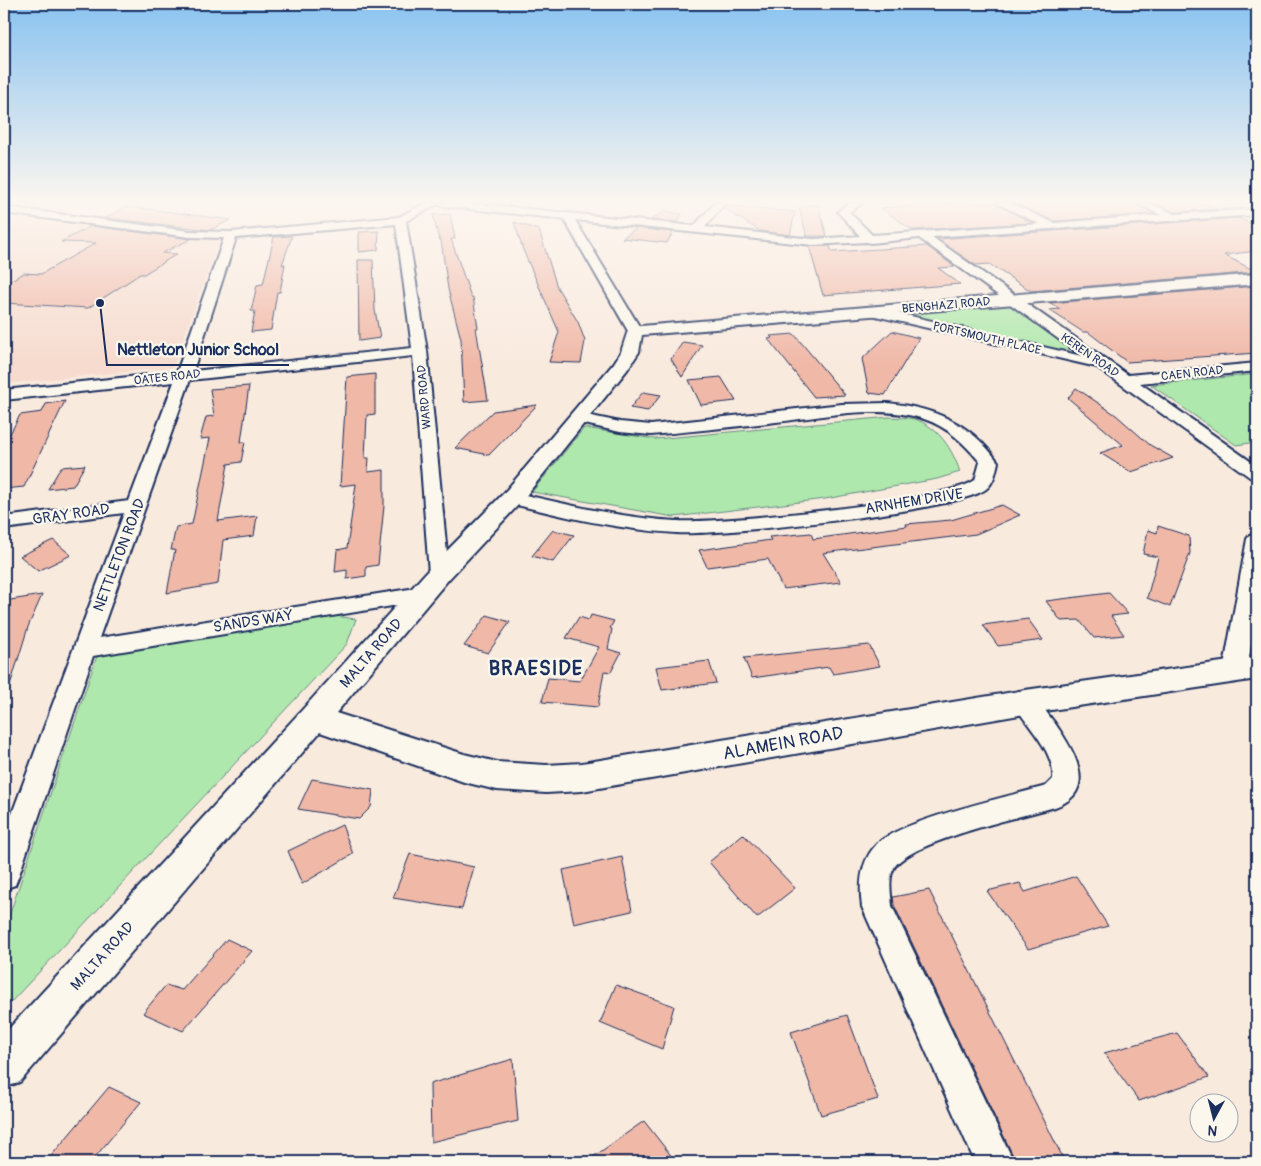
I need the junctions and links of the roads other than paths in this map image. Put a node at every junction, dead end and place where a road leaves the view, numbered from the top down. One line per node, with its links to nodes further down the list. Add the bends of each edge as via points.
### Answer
1 (223, 257): 12 (street, NETTLETON ROAD)
2 (406, 257): 9 (street, WARD ROAD)
3 (591, 257): 8 (street)
4 (953, 257): 6 (street, KEREN ROAD)
5 (1257, 279): 6 (street, BENGHAZI ROAD)
6 (1014, 300): 7 (street, BENGHAZI ROAD); 10 (street, KEREN ROAD)
7 (872, 312): 8 (street, BENGHAZI ROAD); 10 (street, PORTSMOUTH PLACE)
8 (635, 331): 15 (street, MALTA ROAD, via 630,352 621,366)
9 (420, 351): 12 (street, OATES ROAD); 23 (street, WARD ROAD)
10 (1103, 366): 13 (street, KEREN ROAD)
11 (1257, 367): 13 (street, CAEN ROAD)
12 (184, 375): 14 (street, OATES ROAD); 20 (street, NETTLETON ROAD)
13 (1126, 380): 17 (street, KEREN ROAD)
14 (4, 395)
15 (577, 418): 19 (street, MALTA ROAD); 19 (street, ARNHEM DRIVE, via 650,430 851,409 897,409 921,413 951,425 962,432 989,462 979,486 958,494 882,507 710,528 643,524)
16 (1257, 458): 17 (street)
17 (1238, 460): 18 (street, KEREN ROAD)
18 (1257, 474)
19 (512, 498): 23 (street, MALTA ROAD)
20 (138, 505): 21 (street, GRAY ROAD); 24 (street, NETTLETON ROAD)
21 (4, 523)
22 (1257, 539): 25 (street)
23 (431, 584): 24 (street, SANDS WAY); 27 (street, MALTA ROAD)
24 (84, 648): 28 (street, NETTLETON ROAD)
25 (1246, 670): 26 (street, ALAMEIN ROAD)
26 (1025, 702): 27 (street, ALAMEIN ROAD, via 582,777 546,779 497,776 464,768); 30 (street, via 1064,760 1068,775 1065,786 1055,795 916,836 888,851 877,867 874,885 877,907)
27 (314, 718): 29 (street, MALTA ROAD)
28 (4, 875)
29 (4, 1066)
30 (995, 1162)

